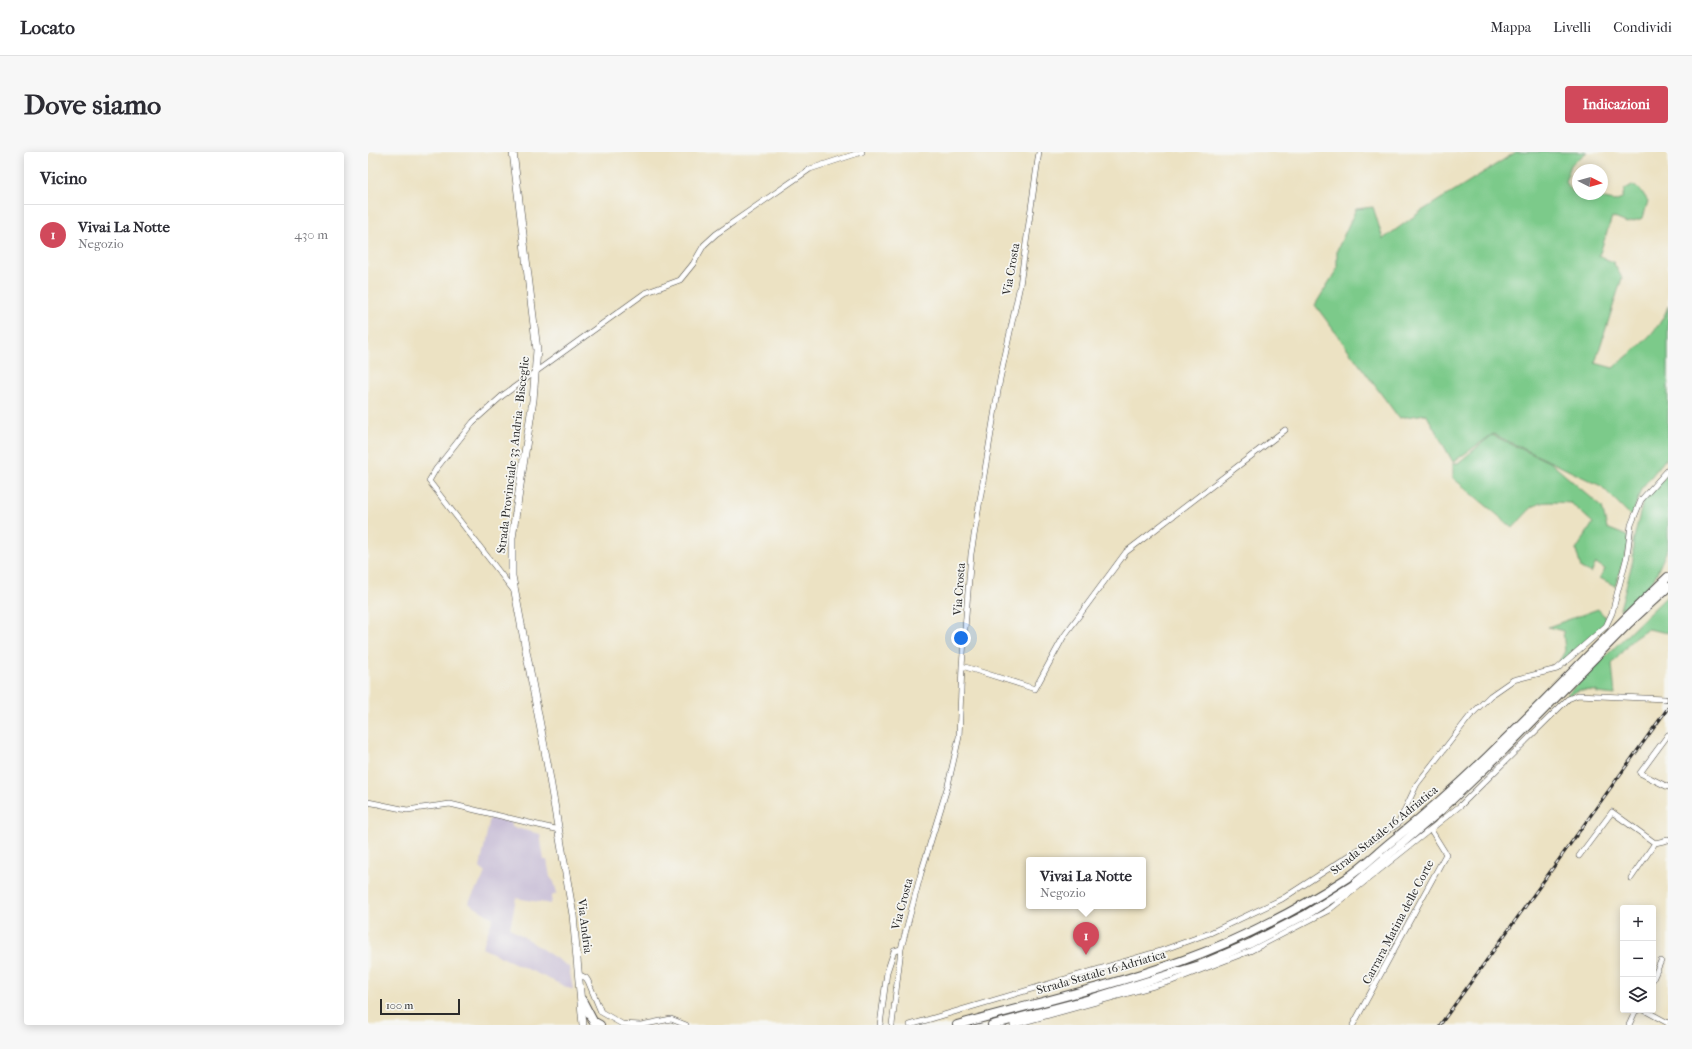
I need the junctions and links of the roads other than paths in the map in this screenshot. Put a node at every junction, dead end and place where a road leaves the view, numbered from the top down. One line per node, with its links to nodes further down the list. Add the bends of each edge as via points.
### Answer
1 (513, 152): 4 (main road, Strada Provinciale 33 Andria - Bisceglie, via 537,350)
2 (862, 152): 4 (street, via 810,169 781,188 716,234 704,246 680,280 645,293)
3 (1039, 152): 10 (street, Via Crosta, via 1020,285 1000,379 971,554)
4 (535, 373): 9 (main road, Strada Provinciale 33 Andria - Bisceglie, via 512,538); 9 (street, via 502,396 473,422 429,481)
5 (1285, 430): 10 (street, via 1126,552 1064,636 1035,688)
6 (1668, 470): 34 (street, via 1641,500 1631,525 1627,556 1612,613 1606,626 1557,669 1513,680 1490,696 1470,716 1417,784 1398,824 1282,899 1210,933 1160,951)
7 (1668, 577): 35 (highway, Strada Statale 16 Adriatica, via 1438,804 1349,876 1267,923 1182,960)
8 (1668, 587): 36 (highway, Strada Statale 16 Adriatica, via 1440,811 1352,886 1307,914 1251,943 1200,965 1090,999)
9 (514, 591): 15 (main road, Strada Provinciale 33 Andria - Bisceglie)
10 (962, 666): 21 (street, Via Crosta, via 959,736 948,785)
11 (1665, 699): 16 (street, via 1578,695 1568,699 1461,805)
12 (1668, 734): 13 (street, via 1640,774)
13 (1668, 787)
14 (368, 802): 15 (street, via 407,810 450,804)
15 (559, 830): 23 (main road, Via Andria)
16 (1431, 830): 37 (street, via 1329,910 1250,951 1172,981); 38 (street, Carrara Matina delle Corte, via 1446,854)
17 (1668, 840): 18 (street)
18 (1655, 842): 19 (street, via 1612,812); 20 (street)
19 (1579, 856)
20 (1631, 878)
21 (901, 949): 32 (street, via 894,951 887,972); 33 (street, Via Crosta)
22 (1661, 962): 24 (street)
23 (580, 976): 25 (main road, Via Andria); 31 (street, via 588,981 601,1012 622,1024 641,1025 671,1019)
24 (1654, 977)
25 (582, 1000): 29 (main road, Via Andria); 30 (highway, via 593,1021)
26 (1635, 1013): 39 (street)
27 (1650, 1013): 28 (street)
28 (1668, 1023)
29 (583, 1025)
30 (600, 1025)
31 (686, 1025)
32 (880, 1025)
33 (892, 1025)
34 (910, 1025)
35 (957, 1025)
36 (992, 1025)
37 (1012, 1025)
38 (1353, 1025)
39 (1629, 1025)

